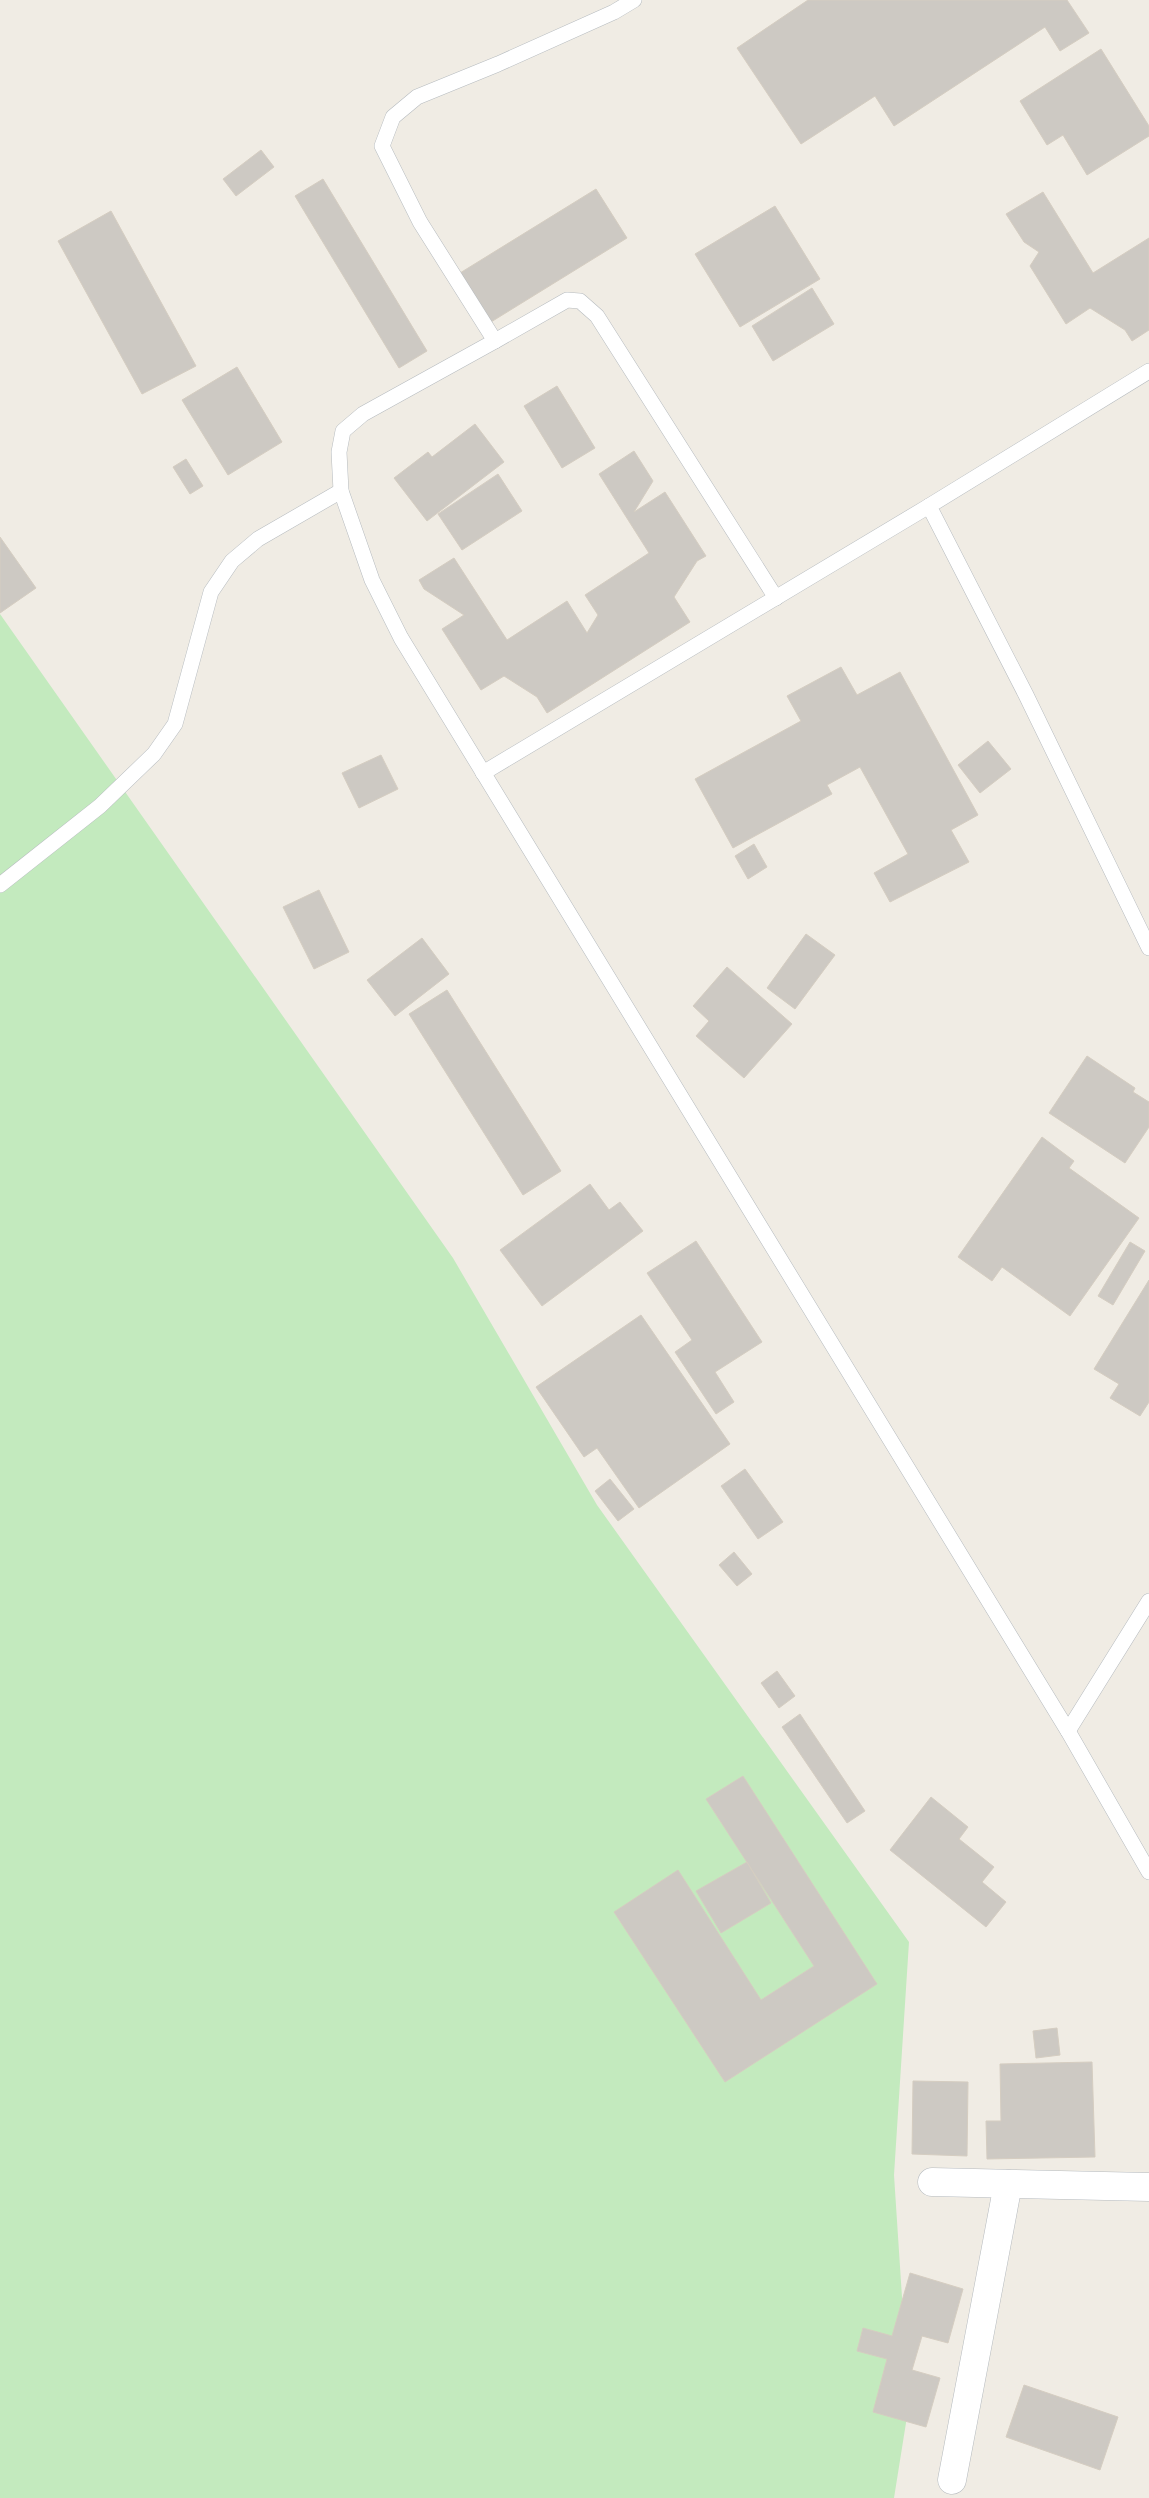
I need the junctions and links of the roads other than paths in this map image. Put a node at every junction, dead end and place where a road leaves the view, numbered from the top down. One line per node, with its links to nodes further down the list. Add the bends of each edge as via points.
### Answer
1 (634, 0): 2 (lane, via 507,60 416,97 393,117 382,146 420,222)
2 (495, 341): 4 (lane, via 363,414 343,431 339,452); 6 (lane, via 567,300 580,301 597,316)
3 (1149, 371): 5 (lane)
4 (341, 490): 7 (lane, via 372,580); 8 (lane, via 258,539 232,561 211,592 175,724 154,754 100,806)
5 (929, 506): 6 (lane); 9 (lane, via 1026,695)
6 (776, 598): 7 (lane)
7 (483, 772): 11 (lane)
8 (0, 885)
9 (1149, 948)
10 (1149, 1601): 11 (lane)
11 (1068, 1731): 12 (lane)
12 (1149, 1872)
13 (932, 2182): 14 (street)
14 (1008, 2184): 15 (street); 16 (street)
15 (1149, 2187)
16 (952, 2480)

